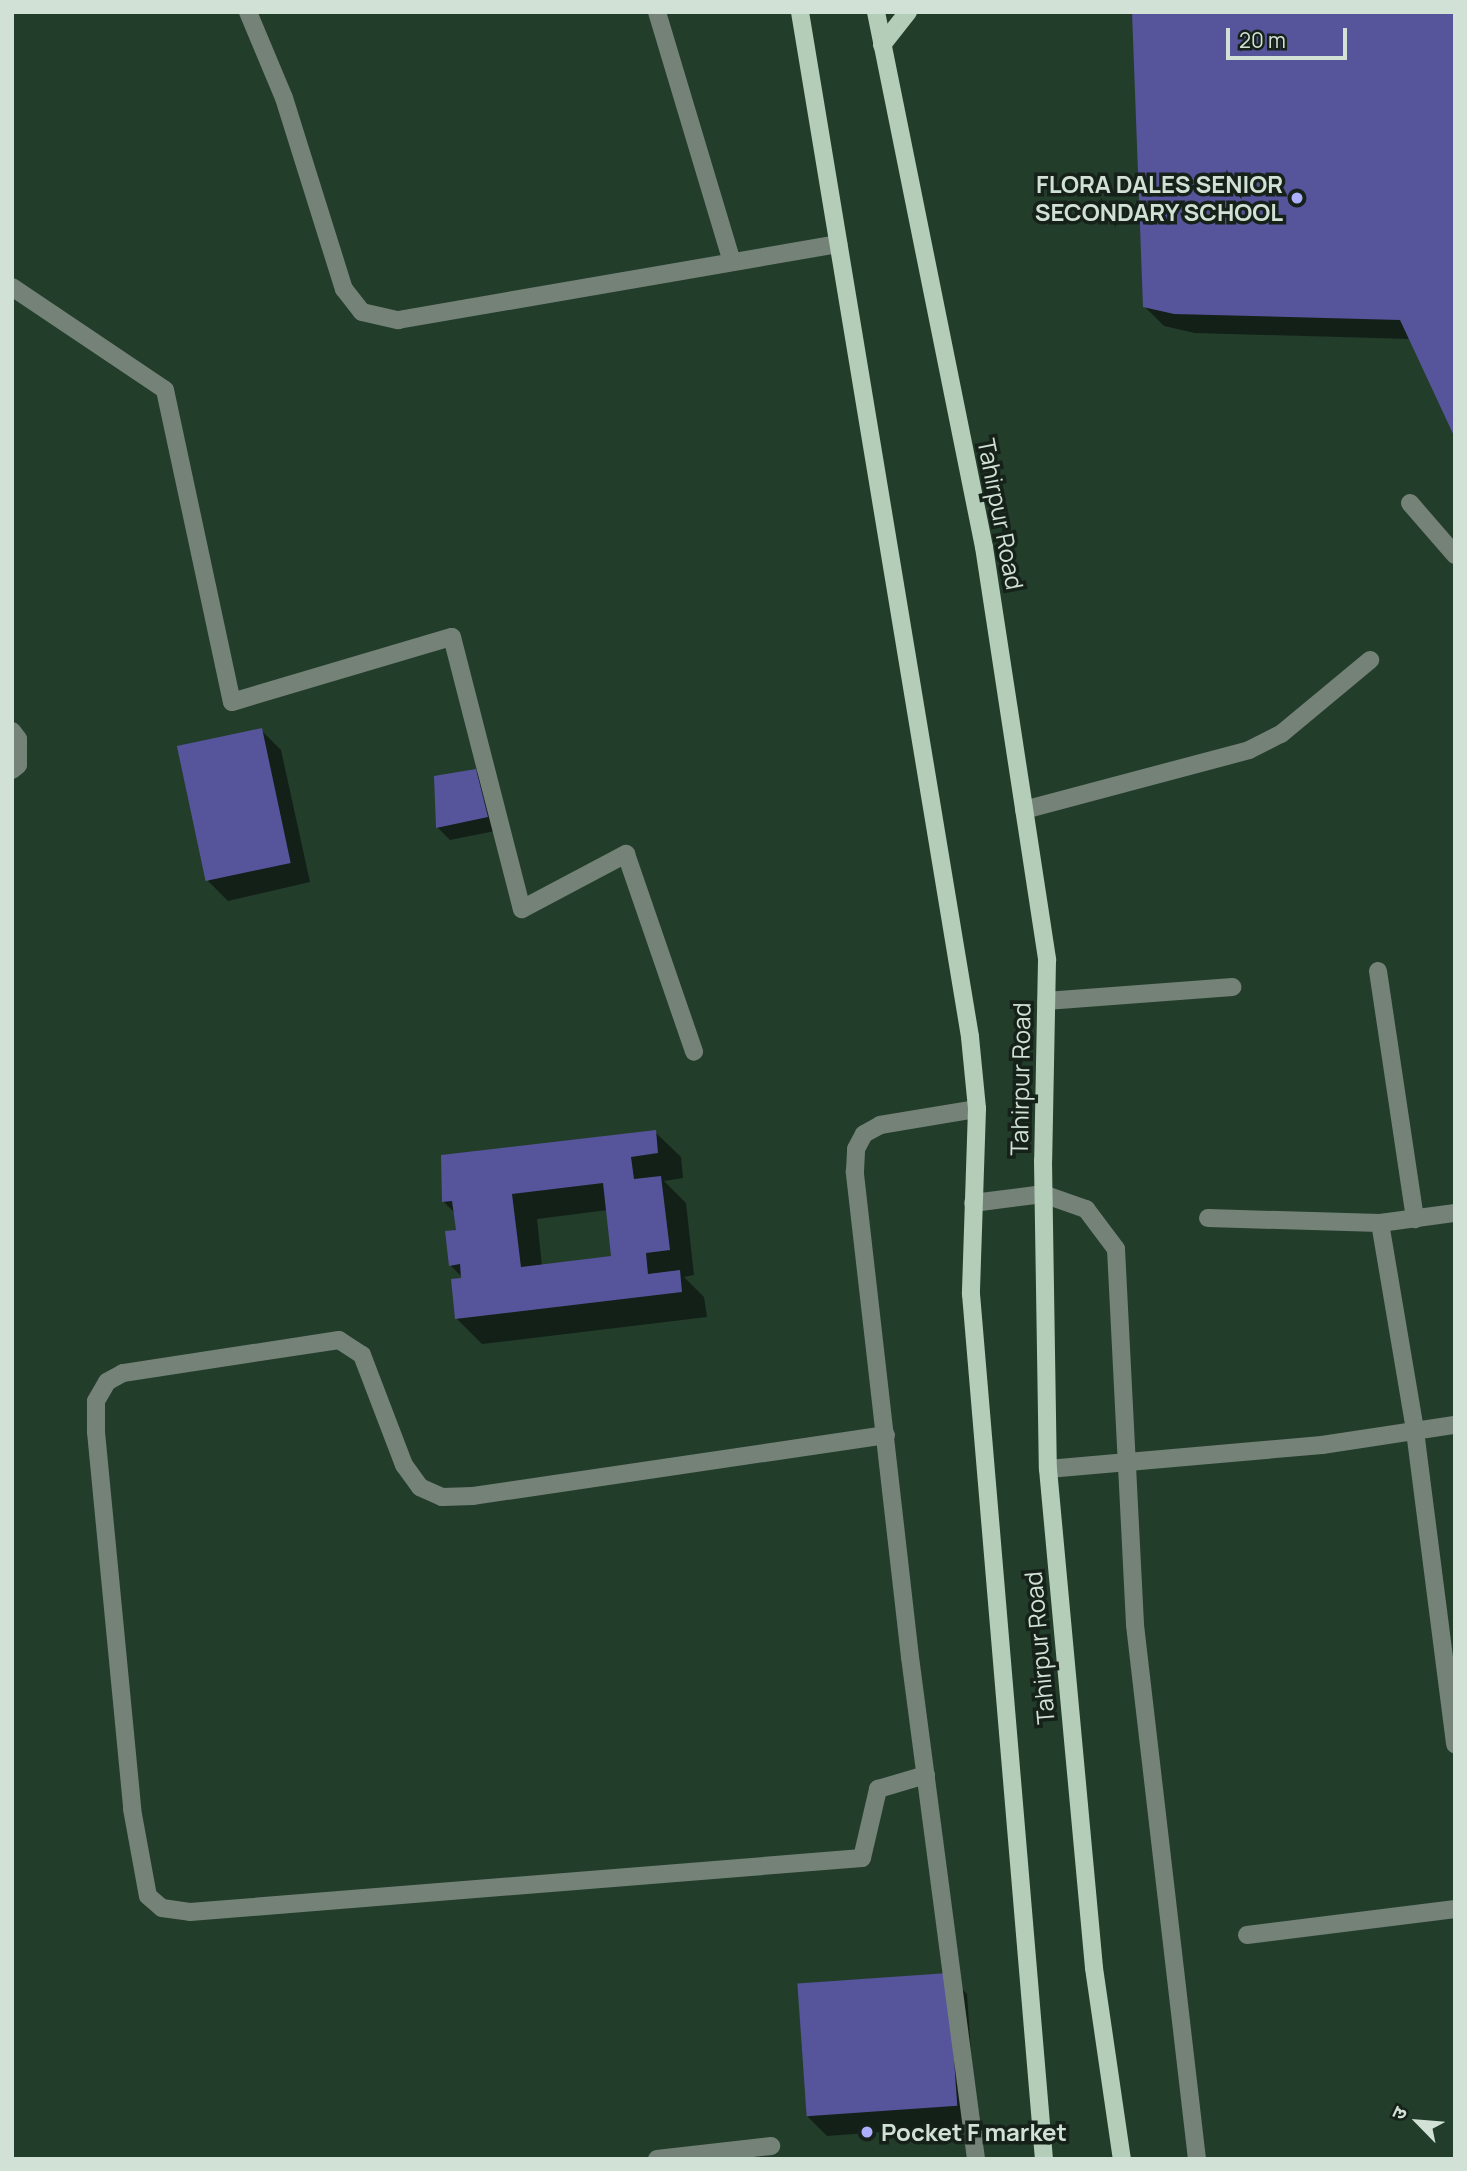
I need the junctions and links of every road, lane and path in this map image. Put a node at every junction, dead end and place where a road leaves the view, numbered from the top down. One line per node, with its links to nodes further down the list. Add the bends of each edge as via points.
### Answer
1 (248, 12): 8 (street, via 284,97 344,289 362,312 398,320)
2 (657, 12): 8 (street)
3 (800, 12): 7 (main road, Tahirpur Road)
4 (876, 12): 6 (main road, Tahirpur Road)
5 (908, 12): 6 (main road)
6 (882, 45): 15 (main road, Tahirpur Road, via 984,547)
7 (838, 244): 8 (street); 20 (main road, Tahirpur Road, via 970,1037)
8 (732, 262)
9 (12, 287): 19 (street, via 164,390 232,702 452,638 522,909 626,854)
10 (1410, 503): 11 (street)
11 (1455, 555)
12 (1370, 660): 15 (street, via 1282,734 1249,750)
13 (12, 731): 14 (street, via 18,739 18,765)
14 (12, 769)
15 (1024, 810): 18 (main road, Tahirpur Road, via 1046,960)
16 (1378, 971): 25 (street)
17 (1232, 987): 18 (street)
18 (1046, 1001): 21 (main road, Tahirpur Road)
19 (694, 1052)
20 (977, 1109): 22 (main road, Tahirpur Road); 29 (street, via 880,1125 864,1134 856,1149)
21 (1043, 1195): 22 (street); 30 (street, via 1086,1209 1116,1249); 31 (main road, Tahirpur Road)
22 (973, 1203): 40 (main road, Tahirpur Road, via 971,1294)
23 (1455, 1213): 25 (street)
24 (1208, 1218): 26 (street)
25 (1415, 1219): 26 (street)
26 (1380, 1223): 28 (street)
27 (1455, 1425): 28 (street)
28 (1415, 1431): 30 (street, via 1322,1445); 32 (street)
29 (886, 1435): 34 (street); 34 (street, via 442,1497 420,1487 404,1465 362,1355 339,1340 124,1373 107,1382 96,1401 96,1432 132,1809 148,1896 162,1908 190,1912 862,1858 878,1789)
30 (1127, 1462): 31 (street); 42 (street, via 1136,1625)
31 (1048, 1469): 41 (main road, Tahirpur Road, via 1094,1968)
32 (1452, 1671): 33 (street)
33 (1455, 1744)
34 (926, 1775): 39 (street)
35 (1455, 1909): 36 (street)
36 (1247, 1935)
37 (771, 2146): 38 (street)
38 (657, 2159)
39 (976, 2159)
40 (1044, 2159)
41 (1122, 2159)
42 (1197, 2159)

